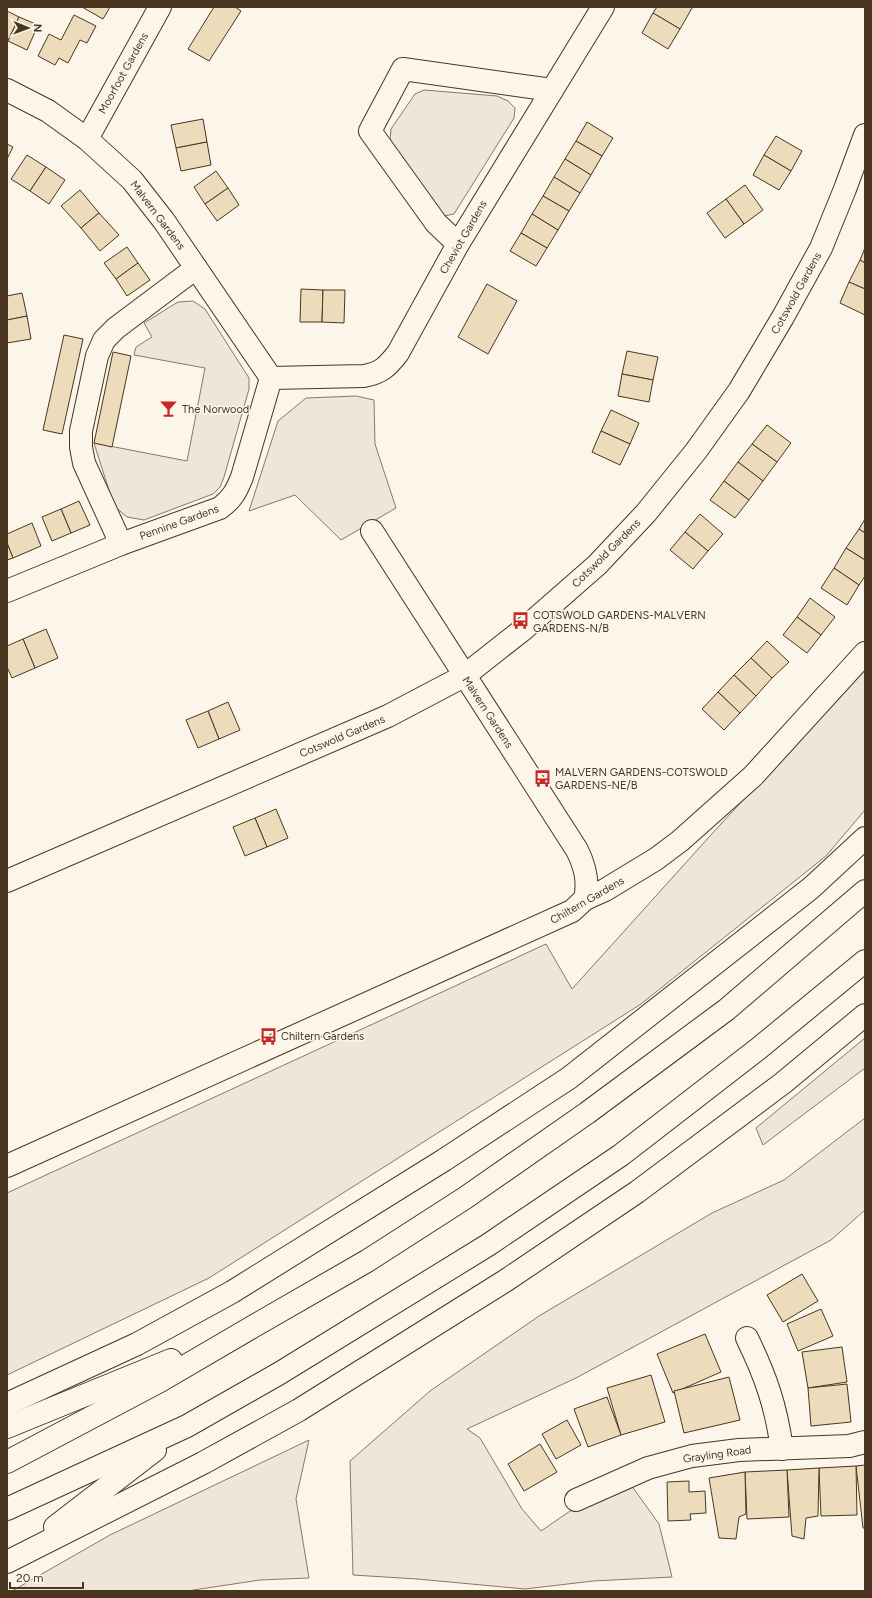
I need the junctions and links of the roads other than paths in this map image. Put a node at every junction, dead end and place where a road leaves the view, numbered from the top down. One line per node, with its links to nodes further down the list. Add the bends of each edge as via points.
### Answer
1 (160, 7): 6 (main road, Moorfoot Gardens)
2 (603, 7): 4 (main road, Cheviot Gardens)
3 (7, 90): 6 (main road, Malvern Gardens, via 48,110)
4 (552, 90): 7 (main road, Cheviot Gardens); 7 (main road, via 403,69 370,130 436,223)
5 (865, 135): 14 (main road, Cotswold Gardens, via 821,248 739,391 696,451 646,513 597,565 525,628)
6 (87, 139): 8 (main road, Malvern Gardens, via 132,180)
7 (458, 244): 9 (main road, Cheviot Gardens, via 398,354 377,374)
8 (196, 268): 9 (main road, Malvern Gardens); 11 (main road, via 116,328 104,340 97,356 81,431 81,447 84,463)
9 (271, 378): 11 (main road, Pennine Gardens, via 242,477 230,500 220,508)
10 (372, 531): 14 (main road, Malvern Gardens)
11 (121, 544): 12 (main road, Pennine Gardens)
12 (7, 591)
13 (865, 653): 19 (main road, Chiltern Gardens, via 753,776 691,831 656,859)
14 (464, 676): 17 (main road, Cotswold Gardens, via 388,716); 19 (main road, Malvern Gardens, via 578,850 587,879)
15 (865, 838): 26 (main road, via 811,888 569,1078 536,1100 232,1292 137,1344)
16 (865, 879): 20 (main road)
17 (7, 881)
18 (865, 891): 20 (main road)
19 (585, 899): 23 (main road, Chiltern Gardens, via 572,911)
20 (835, 917): 24 (main road, via 726,1010 555,1135 374,1257)
21 (865, 961): 27 (main road, via 758,1049 621,1155 488,1245 280,1373)
22 (865, 1015): 34 (main road, via 783,1083 637,1192 499,1285 299,1410 203,1463)
23 (7, 1166)
24 (254, 1326): 28 (main road); 31 (main road, via 160,1381)
25 (747, 1338): 30 (main road, via 761,1366 772,1398)
26 (7, 1404)
27 (187, 1426): 33 (main road); 34 (main road)
28 (7, 1427)
29 (865, 1442): 30 (main road, Grayling Road, via 849,1446)
30 (782, 1449): 32 (main road, Grayling Road, via 739,1450 692,1456 648,1468)
31 (7, 1462)
32 (576, 1500)
33 (7, 1509)
34 (10, 1560)

